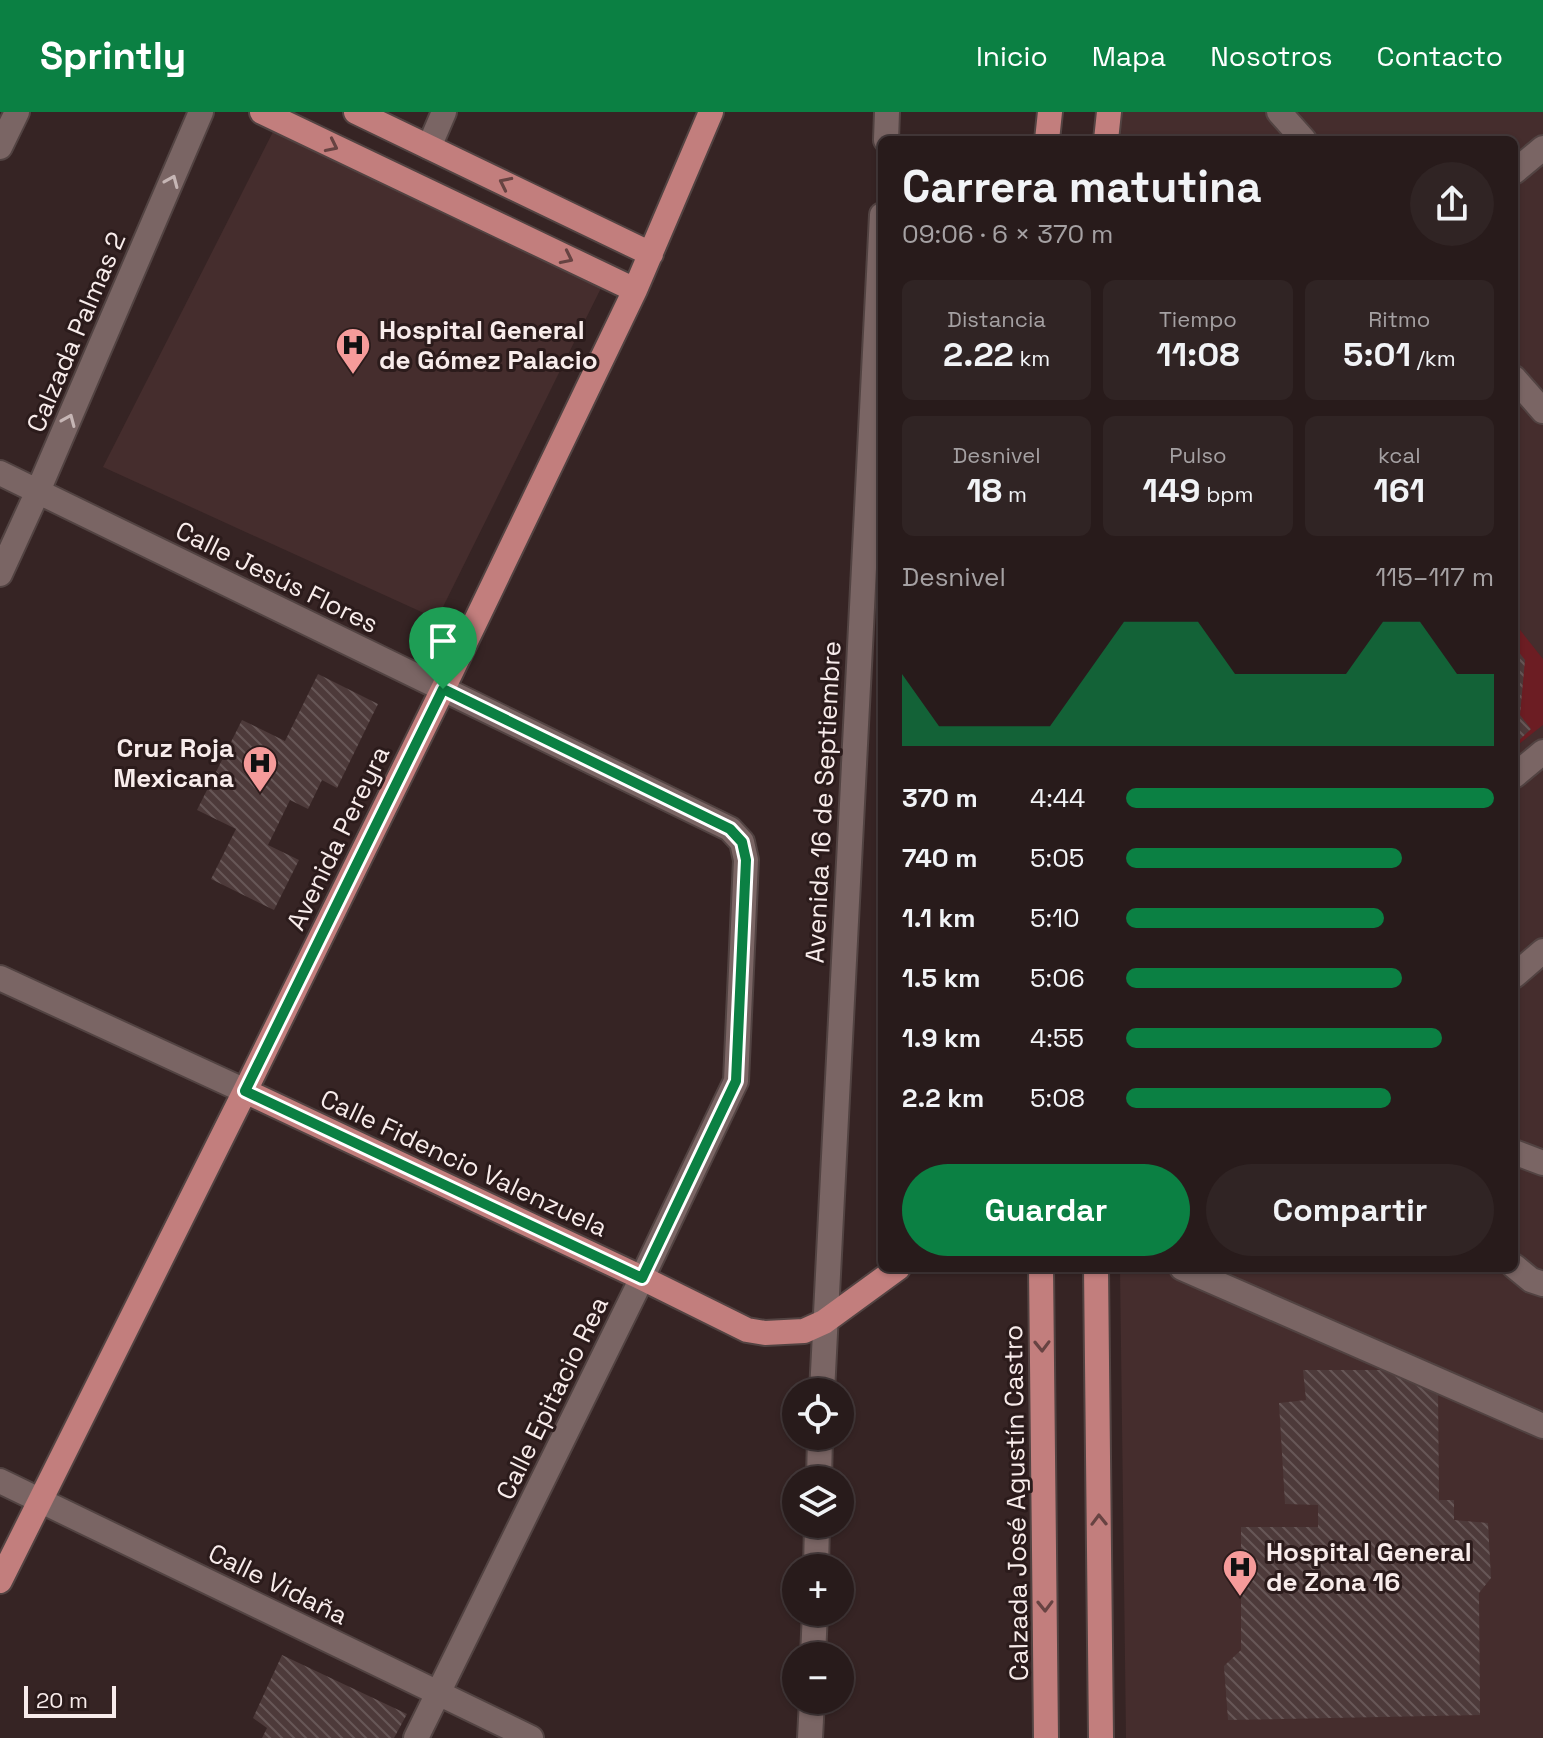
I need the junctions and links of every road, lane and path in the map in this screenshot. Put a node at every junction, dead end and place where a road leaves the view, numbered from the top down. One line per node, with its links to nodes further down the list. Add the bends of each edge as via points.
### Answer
1 (17, 112): 15 (street)
2 (201, 112): 25 (street, Calzada Palmas 2, one-way to 2)
3 (262, 112): 20 (main road, one-way to 20)
4 (356, 112): 16 (main road)
5 (444, 112): 16 (street)
6 (711, 112): 19 (main road, Avenida Pereyra)
7 (887, 112): 11 (street)
8 (1050, 112): 12 (main road)
9 (1109, 112): 13 (main road)
10 (1279, 112): 14 (street)
11 (886, 136)
12 (1047, 136)
13 (1106, 136)
14 (1300, 136)
15 (0, 147)
16 (429, 147): 19 (main road, one-way to 16)
17 (1543, 148): 18 (street)
18 (1518, 169)
19 (651, 254): 20 (main road, Avenida Pereyra)
20 (635, 290): 27 (main road, Avenida Pereyra)
21 (878, 291): 44 (street, Avenida 16 de Septiembre)
22 (1518, 383): 23 (street)
23 (1543, 411)
24 (0, 473): 25 (street, Calle Jesús Flores)
25 (38, 491): 26 (street, Calzada Palmas 2); 27 (street, Calle Jesús Flores)
26 (0, 574)
27 (443, 689): 30 (street, Calle Jesús Flores, via 730,829); 34 (main road, Avenida Pereyra)
28 (1543, 752): 29 (street)
29 (1518, 773)
30 (742, 842): 42 (street, Calle Epitacio Rea, via 746,860 736,1081)
31 (1543, 951): 32 (street)
32 (1518, 973)
33 (0, 978): 34 (street, Calle Fidencio Valenzuela)
34 (245, 1091): 42 (main road, Calle Fidencio Valenzuela); 48 (main road, Avenida Pereyra)
35 (1518, 1154): 36 (street)
36 (1543, 1163)
37 (1518, 1269): 43 (street)
38 (893, 1272): 44 (main road, Calle Fidencio Valenzuela)
39 (1041, 1272): 55 (main road, Calzada José Agustín Castro, one-way to 55)
40 (1096, 1272): 56 (main road, one-way to 40)
41 (1191, 1272): 46 (street)
42 (642, 1278): 44 (main road, Calle Fidencio Valenzuela, via 747,1330 804,1331); 50 (street, Calle Epitacio Rea)
43 (1543, 1284)
44 (824, 1322): 45 (street, Avenida 16 de Septiembre)
45 (822, 1378)
46 (1543, 1426)
47 (0, 1481): 48 (street, Calle Vidaña)
48 (41, 1500): 49 (main road, Avenida Pereyra); 50 (street, Calle Vidaña)
49 (0, 1581)
50 (439, 1692): 52 (street, Calle Epitacio Rea); 53 (street, Calle Vidaña)
51 (811, 1714): 54 (street)
52 (416, 1738)
53 (531, 1738)
54 (810, 1738)
55 (1046, 1738)
56 (1101, 1738)

